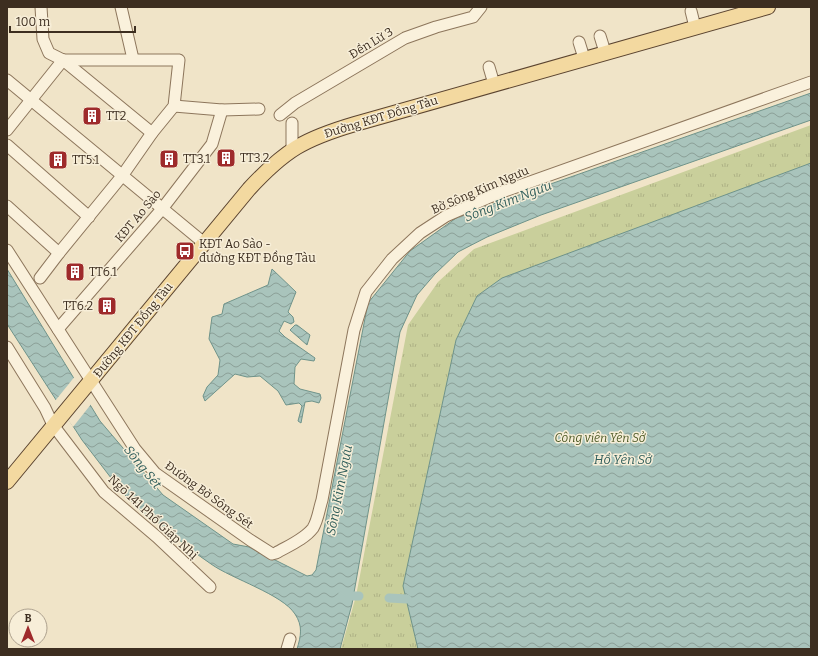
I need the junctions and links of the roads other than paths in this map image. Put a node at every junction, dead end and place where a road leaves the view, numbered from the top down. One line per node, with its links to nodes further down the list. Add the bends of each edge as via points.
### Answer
1 (41, 7): 12 (street, via 43,39 48,53)
2 (121, 7): 11 (street)
3 (481, 7): 21 (street, Đền Lừ 3, via 473,17 405,38 295,103)
4 (768, 7): 6 (main road, Đường KĐT Đồng Tàu)
5 (691, 11): 6 (street)
6 (695, 27): 9 (main road, Đường KĐT Đồng Tàu)
7 (600, 36): 9 (street)
8 (579, 42): 10 (street)
9 (605, 52): 10 (main road, Đường KĐT Đồng Tàu)
10 (584, 58): 16 (main road, Đường KĐT Đồng Tàu)
11 (133, 59): 12 (street); 18 (street, via 179,60)
12 (63, 60): 17 (street); 24 (street)
13 (489, 67): 16 (street)
14 (7, 80): 17 (street)
15 (811, 82): 40 (street, Bờ Sông Kim Ngưu, via 499,193 446,216 420,233 392,259 366,292 354,330 322,500 312,529 299,540)
16 (494, 84): 26 (main road, Đường KĐT Đồng Tàu, via 325,133)
17 (31, 100): 23 (street); 27 (street)
18 (174, 106): 20 (street); 24 (street)
19 (259, 109): 20 (street)
20 (222, 110): 29 (street, KĐT Ao Sào, via 212,144)
21 (280, 115)
22 (292, 123): 26 (street)
23 (7, 130)
24 (152, 133): 27 (street)
25 (7, 145): 30 (street)
26 (292, 149): 31 (main road, Đường KĐT Đồng Tàu, via 259,178)
27 (122, 176): 29 (street); 30 (street)
28 (7, 206): 33 (street)
29 (162, 209): 31 (street); 35 (street, KĐT Ao Sào)
30 (89, 217): 33 (street)
31 (204, 243): 37 (main road, Đường KĐT Đồng Tàu)
32 (7, 250): 35 (street, Đường Bờ Sông Sét)
33 (58, 253): 34 (street)
34 (40, 278)
35 (58, 329): 37 (street, Đường Bờ Sông Sét)
36 (7, 347): 38 (street, via 45,408)
37 (89, 384): 38 (main road, Đường KĐT Đồng Tàu); 40 (street, Đường Bờ Sông Sét, via 155,473)
38 (58, 421): 39 (main road); 41 (street, Ngõ 141 Phố Giáp Nhị, via 104,492)
39 (7, 482)
40 (272, 554)
41 (210, 587)

